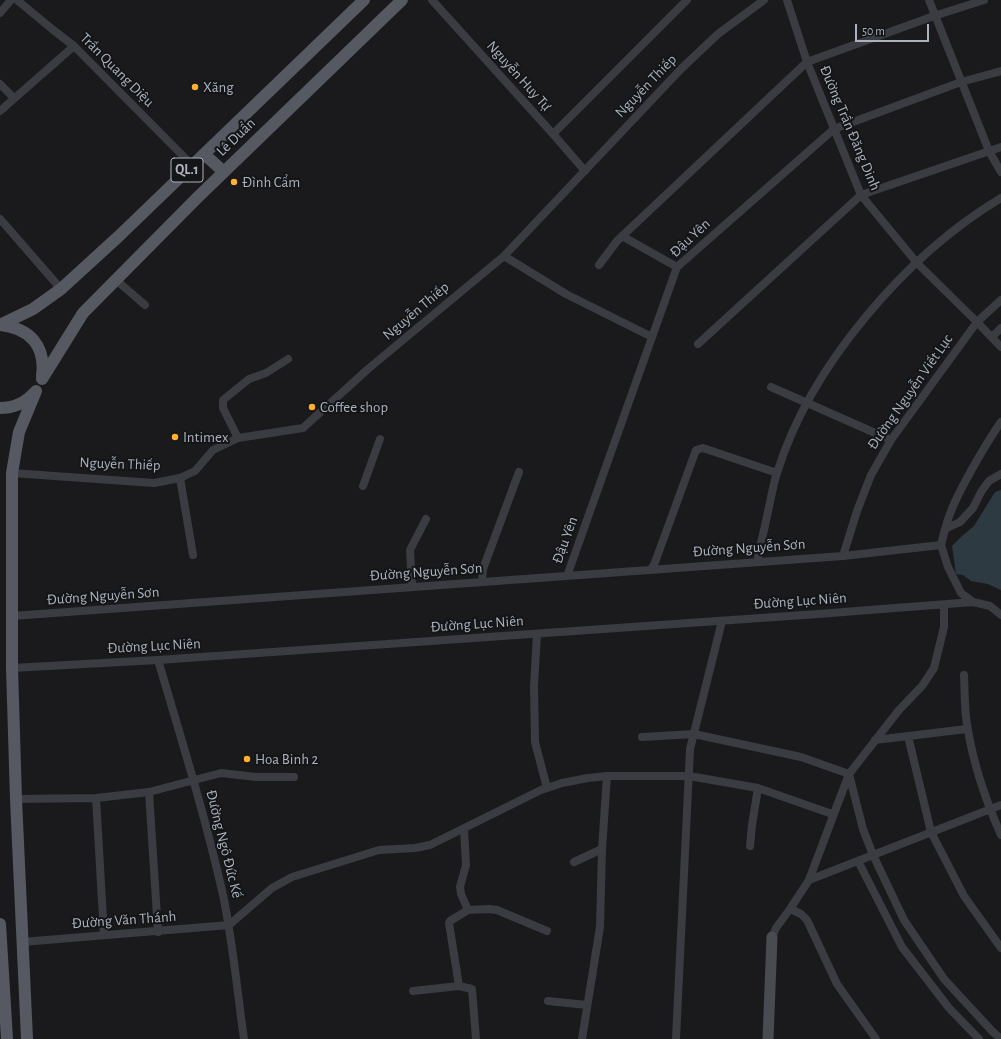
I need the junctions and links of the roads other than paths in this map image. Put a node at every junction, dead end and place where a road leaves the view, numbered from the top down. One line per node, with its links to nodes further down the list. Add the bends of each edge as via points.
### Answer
1 (11, 0): 11 (street)
2 (17, 0): 13 (street, Trần Quang Diệu)
3 (364, 0): 24 (main road, Lê Duẩn / QL.1)
4 (402, 0): 27 (main road, Lê Duẩn / QL.1)
5 (432, 0): 21 (street, Nguyễn Huy Tự)
6 (687, 0): 21 (street)
7 (764, 0): 26 (street, Nguyễn Thiếp, via 718,34 682,68)
8 (787, 0): 14 (street, Đường Trần Đăng Dinh)
9 (929, 0): 12 (street)
10 (984, 0): 12 (street)
11 (0, 13)
12 (934, 16): 14 (street); 16 (street)
13 (74, 46): 18 (street); 25 (street, Trần Quang Diệu)
14 (807, 62): 20 (street, Đường Trần Đăng Dinh); 32 (street)
15 (1001, 71): 16 (street, Đậu Yên)
16 (961, 82): 20 (street, Đậu Yên); 23 (street)
17 (0, 84): 18 (street)
18 (14, 98): 19 (street)
19 (0, 111)
20 (834, 130): 29 (street, Đường Trần Đăng Dinh); 36 (street, Đậu Yên)
21 (553, 134): 26 (street, Nguyễn Huy Tự)
22 (1001, 147): 23 (street)
23 (989, 151): 28 (street); 29 (street)
24 (204, 154): 25 (main road, Lê Duẩn / QL.1); 27 (main road)
25 (192, 165): 38 (main road, Lê Duẩn / QL.1)
26 (585, 171): 33 (street, Nguyễn Thiếp)
27 (224, 172): 37 (main road, Lê Duẩn / QL.1)
28 (1001, 172)
29 (860, 195): 34 (street, Đường Trần Đăng Dinh); 46 (street)
30 (1001, 198): 34 (street, via 976,213)
31 (0, 219): 38 (street)
32 (622, 236): 35 (street); 36 (street)
33 (504, 256): 44 (street, via 566,294); 55 (street, Nguyễn Thiếp, via 368,369 303,428)
34 (917, 263): 41 (street, Đường Trần Đăng Dinh); 52 (street, via 851,337)
35 (599, 264)
36 (677, 267): 44 (street, Đậu Yên)
37 (116, 280): 40 (street); 49 (main road, Lê Duẩn / QL.1, via 83,313)
38 (61, 289): 42 (main road, Lê Duẩn / QL.1, via 33,310)
39 (1001, 300): 41 (street, Đường Nguyễn Viết Lục)
40 (145, 305)
41 (977, 322): 45 (street, Đường Trần Đăng Dinh); 57 (street, Đường Nguyễn Viết Lục)
42 (0, 325): 49 (main road, QL.1, via 25,332 35,341 44,366)
43 (1001, 328): 45 (street)
44 (652, 337): 71 (street, Đậu Yên)
45 (992, 337): 47 (street, Đường Trần Đăng Dinh)
46 (698, 344)
47 (1001, 347)
48 (288, 359): 55 (street, via 266,373 249,378 223,400 224,408)
49 (42, 379): 51 (main road, QL.1)
50 (771, 387): 52 (street)
51 (36, 391): 53 (main road, QL.1, via 27,400 15,406); 59 (main road, QL.1, via 19,432)
52 (808, 402): 57 (street); 60 (street, via 793,431)
53 (0, 408)
54 (1001, 422): 65 (street, via 957,496)
55 (238, 438): 62 (street, Nguyễn Thiếp, via 213,450 195,471)
56 (380, 439): 63 (street)
57 (891, 440): 68 (street, Đường Nguyễn Viết Lục, via 871,475 856,511)
58 (519, 472): 72 (street, via 483,569)
59 (12, 473): 62 (street, Nguyễn Thiếp, via 154,483); 77 (main road, QL.1)
60 (777, 473): 69 (street); 70 (street, via 704,448 696,450 654,566)
61 (1001, 474): 65 (street, via 989,481 973,508 960,522)
62 (180, 478): 67 (street)
63 (363, 486)
64 (426, 519): 73 (street, via 410,550)
65 (946, 529): 66 (street)
66 (941, 545): 68 (street, Đường Nguyễn Sơn); 74 (street, via 961,594)
67 (193, 555)
68 (843, 556): 69 (street, Đường Nguyễn Sơn)
69 (757, 562): 70 (street, Đường Nguyễn Sơn)
70 (650, 570): 71 (street, Đường Nguyễn Sơn)
71 (567, 576): 72 (street, Đường Nguyễn Sơn)
72 (484, 582): 73 (street, Đường Nguyễn Sơn)
73 (412, 587): 77 (street, Đường Nguyễn Sơn)
74 (973, 602): 75 (street, Đường Lục Niên); 76 (street, via 990,606)
75 (944, 605): 78 (street, Đường Lục Niên); 87 (street, via 944,627 934,668)
76 (1001, 615)
77 (12, 616): 81 (main road, QL.1)
78 (722, 621): 79 (street, Đường Lục Niên); 84 (street)
79 (537, 634): 80 (street, Đường Lục Niên); 93 (street, via 534,686 535,742)
80 (158, 660): 81 (street, Đường Lục Niên); 92 (street, Đường Ngô Đức Kế)
81 (6, 668): 97 (main road, QL.1)
82 (964, 675): 83 (street)
83 (967, 729): 85 (street); 99 (street, via 977,773)
84 (694, 734): 86 (street); 88 (street, via 801,757); 91 (street, via 690,749)
85 (908, 736): 87 (street); 102 (street)
86 (642, 737)
87 (876, 740): 88 (street)
88 (849, 774): 100 (street); 106 (street, via 859,815)
89 (294, 776): 92 (street, via 256,777 221,773)
90 (607, 776): 91 (street); 93 (street, via 574,780); 105 (street)
91 (689, 776): 94 (street); 132 (street)
92 (194, 781): 95 (street); 113 (street, Đường Ngô Đức Kế)
93 (547, 788): 101 (street)
94 (758, 788): 100 (street); 104 (street)
95 (149, 792): 96 (street); 115 (street)
96 (96, 798): 97 (street); 116 (street)
97 (16, 799): 118 (main road, QL.1)
98 (1001, 806): 99 (street)
99 (990, 810): 102 (street); 103 (street)
100 (832, 814): 109 (street)
101 (464, 829): 111 (street, via 466,865 460,887); 113 (street, via 430,845 379,850 292,878 272,888)
102 (931, 832): 106 (street); 120 (street, via 964,896)
103 (1001, 835)
104 (750, 846)
105 (602, 849): 108 (street); 126 (street, via 600,927)
106 (873, 855): 107 (street); 136 (street, via 904,920 944,979)
107 (858, 861): 109 (street); 135 (street, via 902,946 949,1008)
108 (574, 862)
109 (809, 880): 110 (street)
110 (790, 909): 117 (street); 134 (street, via 807,920 837,984)
111 (468, 910): 114 (street, via 497,910); 121 (street, via 449,923)
112 (0, 924): 119 (main road)
113 (229, 926): 115 (street, Đường Văn Thánh); 129 (street, Đường Ngô Đức Kế)
114 (547, 931)
115 (158, 932): 116 (street, Đường Văn Thánh)
116 (104, 935): 118 (street, Đường Văn Thánh)
117 (772, 937): 133 (street)
118 (22, 942): 119 (main road); 124 (main road, QL.1)
119 (1, 945): 123 (main road)
120 (1001, 948)
121 (459, 986): 122 (street); 130 (street, via 472,990)
122 (413, 991)
123 (5, 1000): 124 (main road); 127 (main road)
124 (25, 1000): 128 (main road, QL.1)
125 (548, 1001): 126 (street)
126 (587, 1005): 131 (street)
127 (7, 1039)
128 (27, 1039)
129 (244, 1039)
130 (476, 1039)
131 (582, 1039)
132 (676, 1039)
133 (768, 1039)
134 (876, 1039)
135 (979, 1039)
136 (1001, 1039)

